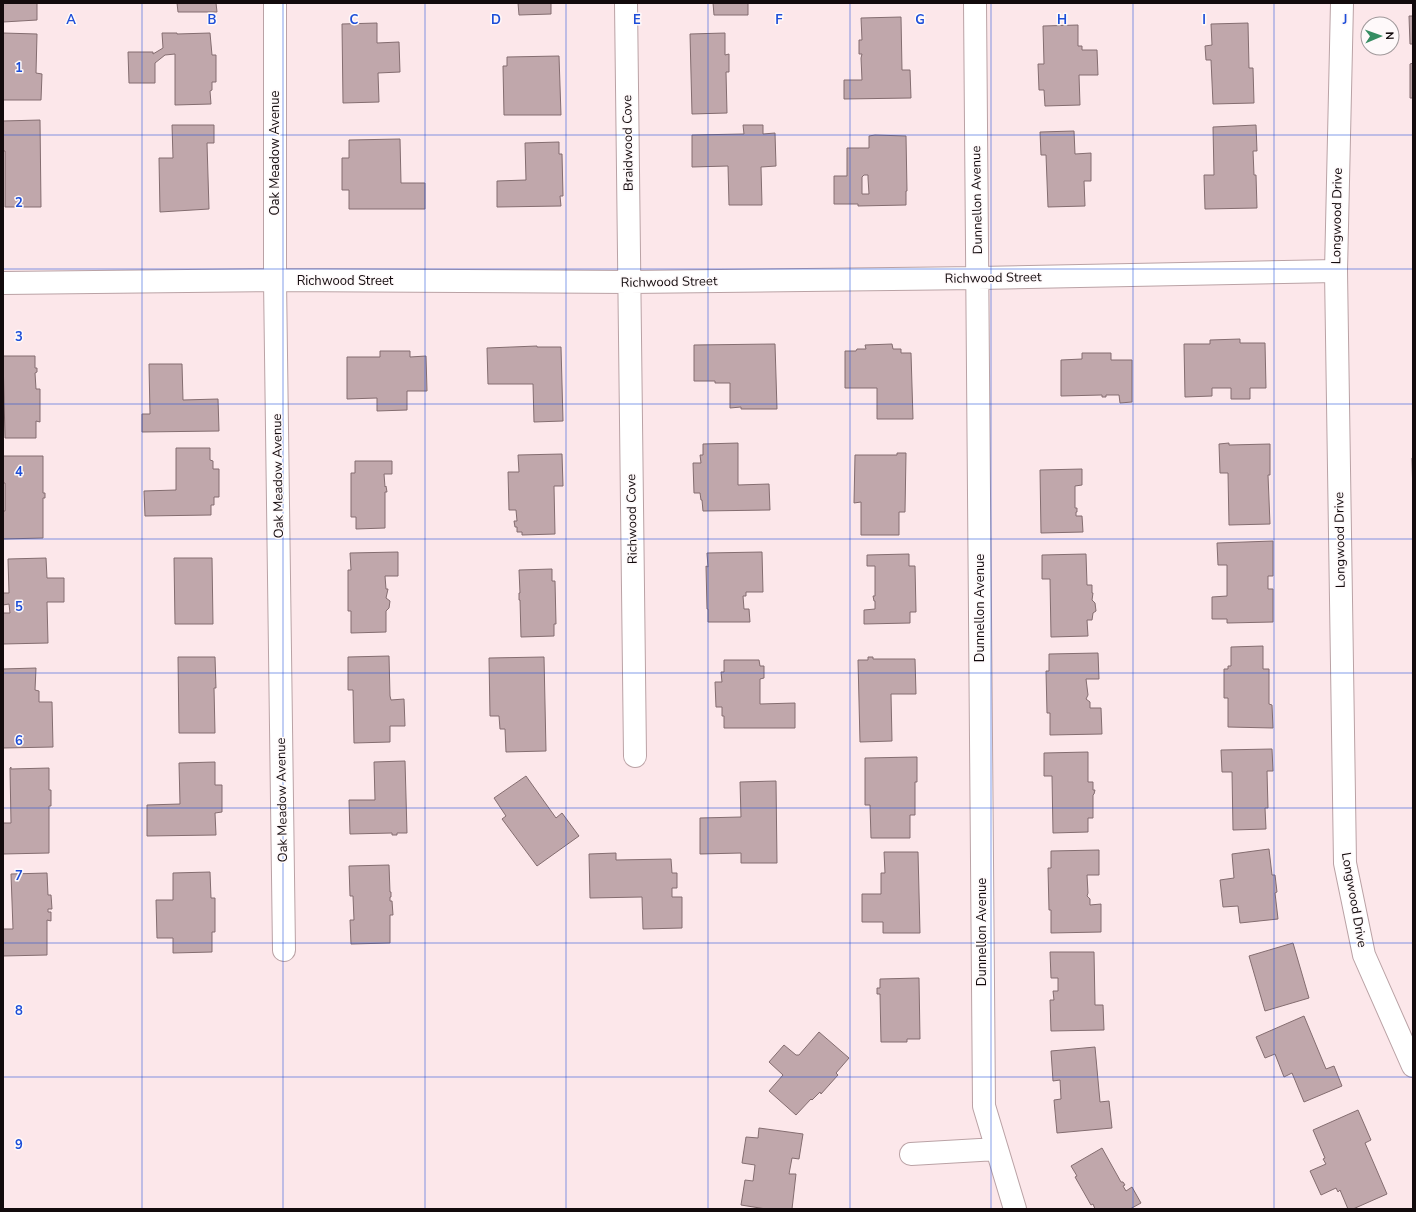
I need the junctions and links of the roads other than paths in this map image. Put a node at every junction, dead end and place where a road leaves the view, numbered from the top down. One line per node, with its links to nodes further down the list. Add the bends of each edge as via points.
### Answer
1 (275, 3): 7 (street, Oak Meadow Avenue)
2 (626, 3): 8 (street, Braidwood Cove)
3 (975, 3): 6 (street, Dunnellon Avenue)
4 (1342, 3): 5 (street, Longwood Drive)
5 (1336, 271): 6 (street, Richwood Street); 12 (street, Longwood Drive, via 1346,863 1364,955)
6 (978, 278): 8 (street, Richwood Street); 13 (street, Dunnellon Avenue, via 984,1106)
7 (275, 280): 8 (street, Richwood Street); 9 (street, Richwood Street); 11 (street, Oak Meadow Avenue)
8 (630, 282): 10 (street, Richwood Cove)
9 (3, 283)
10 (635, 756)
11 (284, 950)
12 (1413, 1066)
13 (996, 1149): 14 (street); 15 (street, Dunnellon Avenue)
14 (911, 1154)
15 (1015, 1209)

